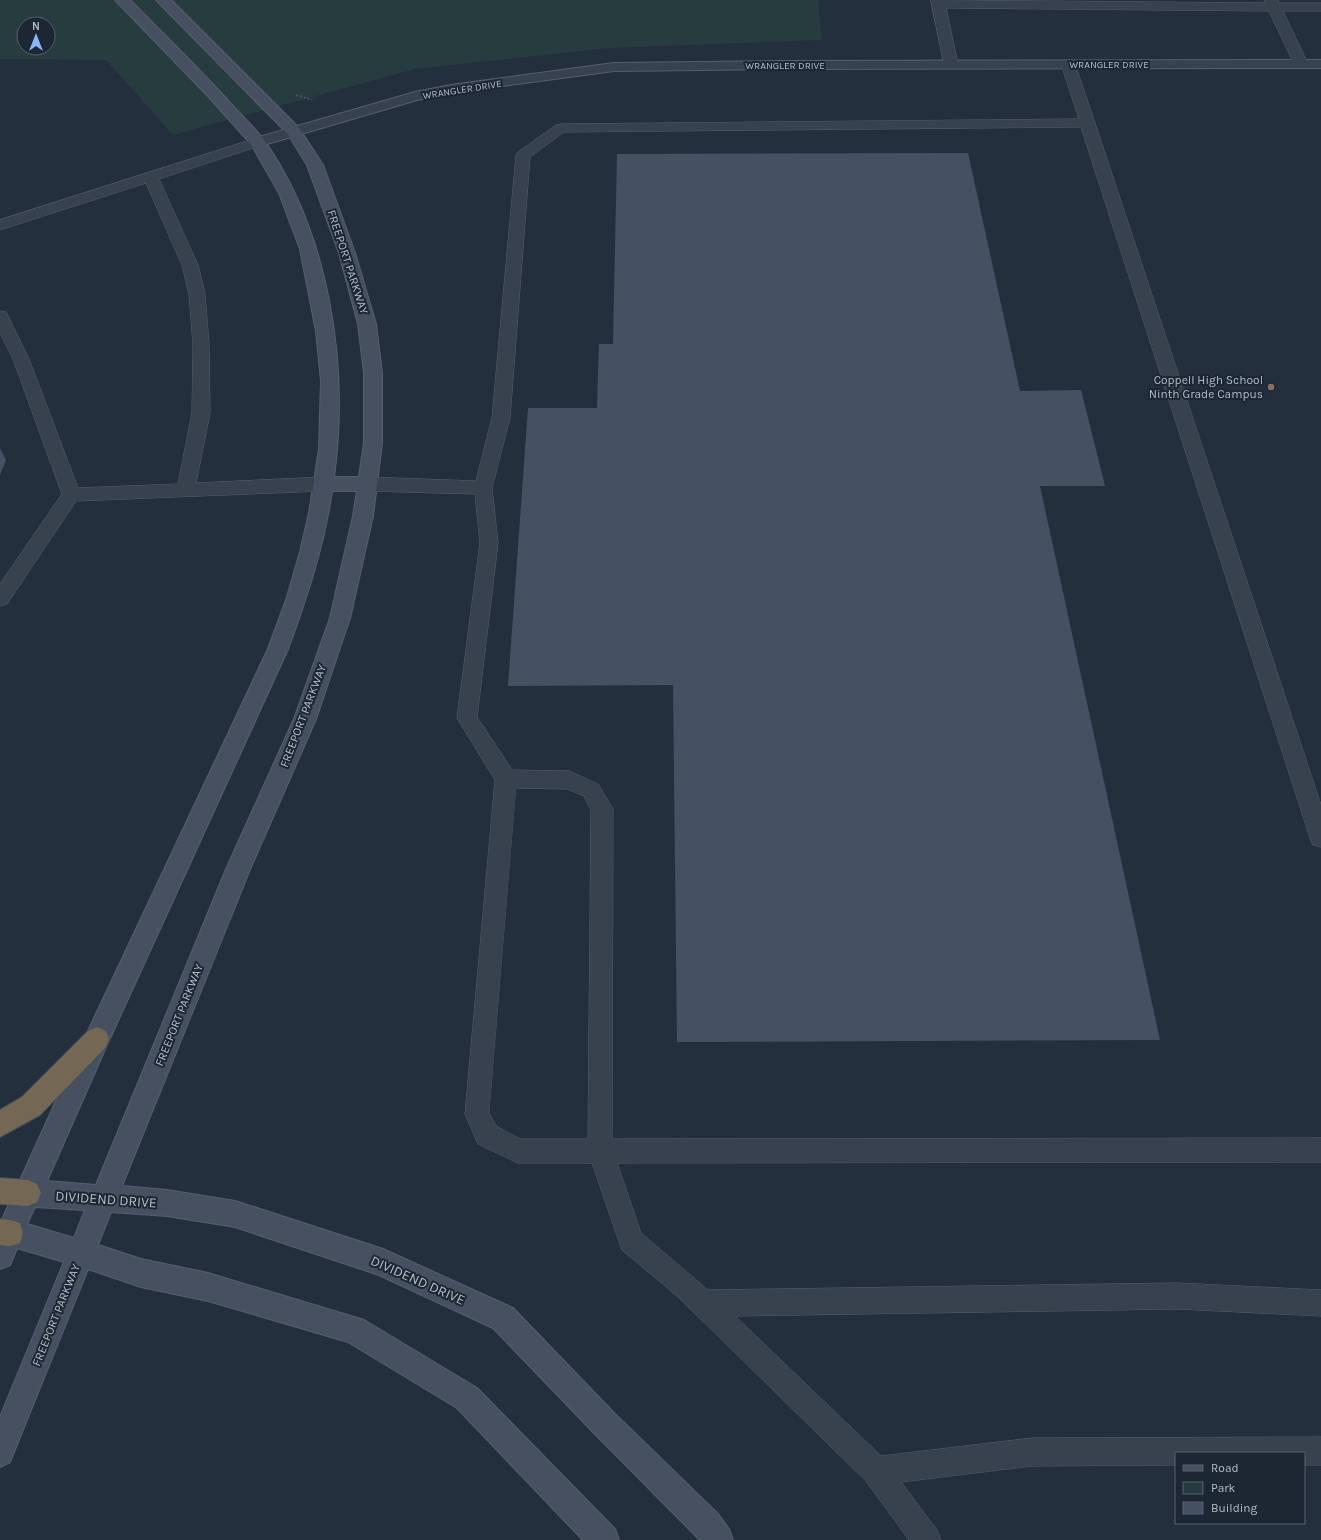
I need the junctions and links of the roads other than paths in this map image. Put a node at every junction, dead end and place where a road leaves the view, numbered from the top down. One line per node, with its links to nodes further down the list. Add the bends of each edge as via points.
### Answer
1 (122, 0): 12 (main road)
2 (163, 0): 11 (main road, FREEPORT PARKWAY)
3 (939, 2): 4 (lane); 6 (lane)
4 (1272, 3): 5 (lane); 8 (lane)
5 (1321, 7)
6 (951, 64): 7 (street, WRANGLER DRIVE); 11 (street, WRANGLER DRIVE, via 614,67 415,96)
7 (1068, 64): 8 (street, WRANGLER DRIVE); 10 (lane)
8 (1301, 64): 9 (street, WRANGLER DRIVE)
9 (1321, 64)
10 (1088, 123): 18 (lane, via 560,128 523,155 501,418); 23 (lane)
11 (294, 131): 12 (street, WRANGLER DRIVE); 17 (main road, FREEPORT PARKWAY, via 318,174 347,252 367,324 373,373 372,443)
12 (257, 142): 13 (lane); 16 (main road, via 286,193 308,249 317,286 330,381 328,449)
13 (150, 176): 14 (lane); 19 (lane, via 190,265 197,294 201,344 201,414)
14 (0, 224)
15 (0, 316): 20 (lane, via 21,359)
16 (323, 484): 17 (main road); 19 (lane); 24 (main road, via 310,552 278,649)
17 (367, 484): 18 (lane); 30 (main road, FREEPORT PARKWAY, via 363,516 340,618 305,719 239,867)
18 (483, 488): 22 (lane, via 489,543 467,718)
19 (186, 490): 20 (lane)
20 (71, 495): 21 (lane)
21 (0, 599)
22 (506, 779): 27 (lane, via 569,780 591,790 602,809); 27 (lane, via 477,1114 487,1135 518,1151)
23 (1321, 838)
24 (97, 1039): 25 (highway, via 31,1106); 29 (main road)
25 (0, 1124)
26 (1321, 1150): 27 (lane)
27 (600, 1151): 33 (lane, via 631,1241)
28 (0, 1191): 29 (highway)
29 (28, 1193): 30 (main road, DIVIDEND DRIVE); 31 (main road)
30 (104, 1198): 32 (main road, FREEPORT PARKWAY); 39 (main road, DIVIDEND DRIVE, via 167,1203 235,1214 383,1263 503,1318 707,1525)
31 (3, 1240): 32 (main road)
32 (81, 1253): 36 (main road, FREEPORT PARKWAY); 38 (main road, via 141,1273 208,1287 354,1330 467,1398)
33 (702, 1303): 34 (lane, via 1177,1296); 37 (lane)
34 (1321, 1303)
35 (1321, 1451): 37 (lane, via 1032,1452)
36 (0, 1452)
37 (876, 1471): 40 (lane)
38 (604, 1540)
39 (718, 1540)
40 (928, 1540)

